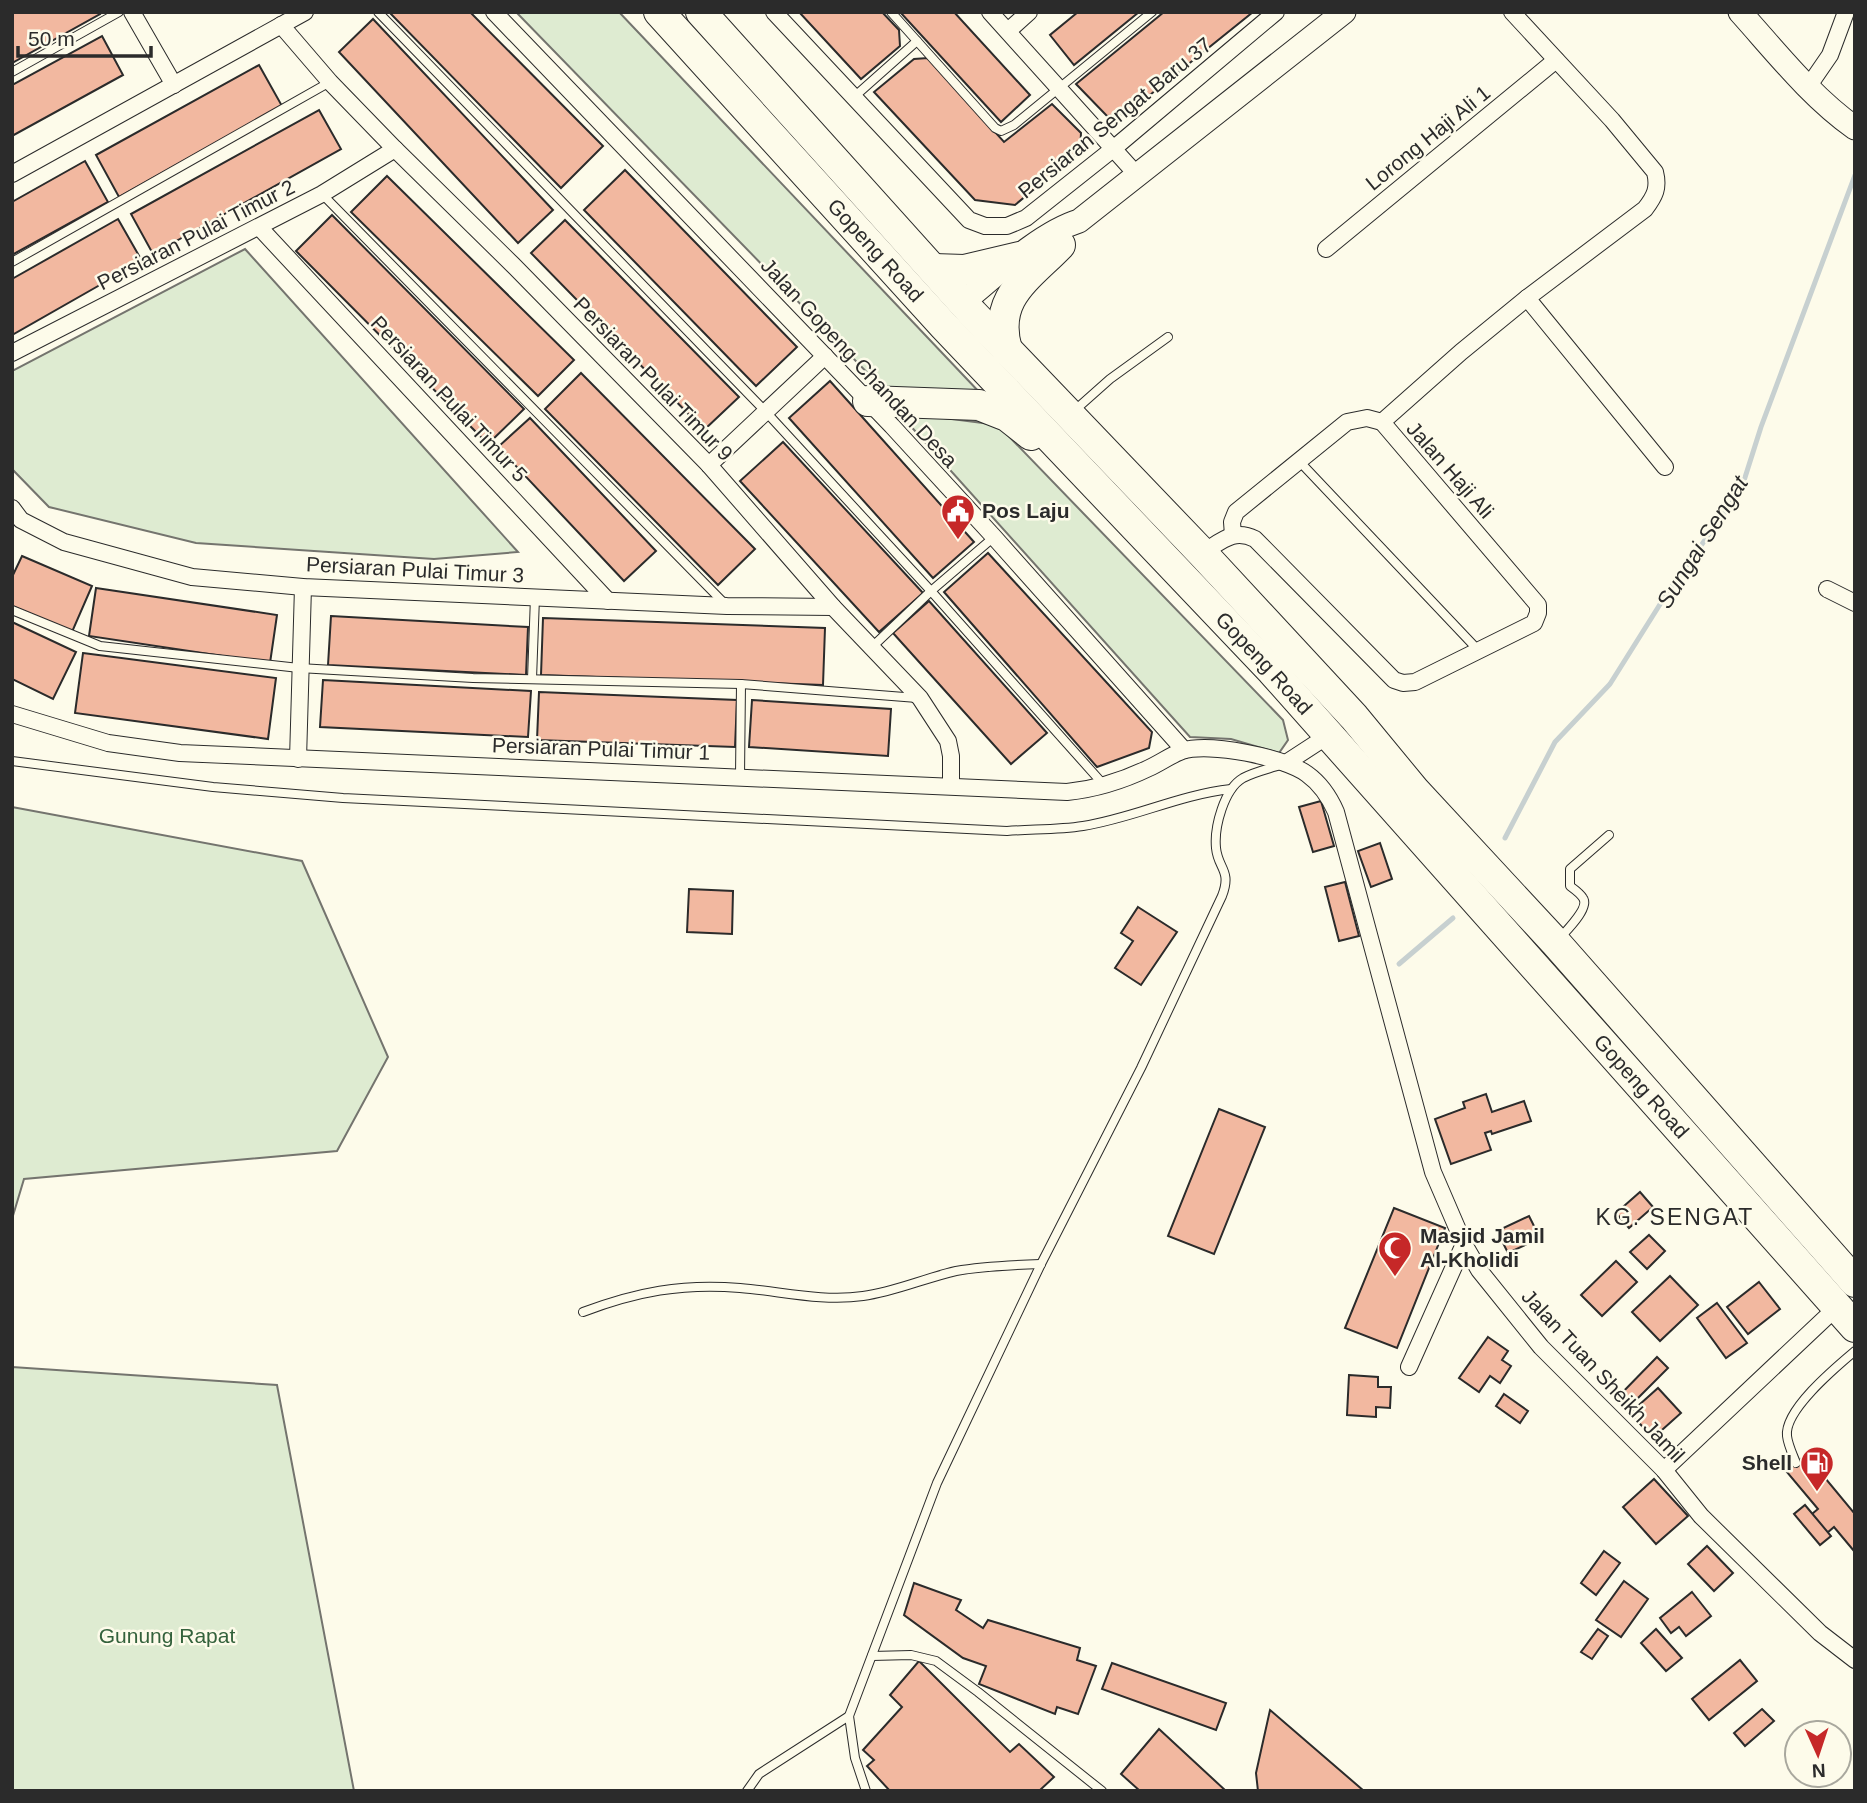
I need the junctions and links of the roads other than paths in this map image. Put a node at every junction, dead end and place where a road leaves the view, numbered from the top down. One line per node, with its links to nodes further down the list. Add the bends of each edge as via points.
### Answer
1 (119, 12): 22 (lane)
2 (132, 12): 24 (street)
3 (305, 12): 18 (street)
4 (378, 12): 49 (lane)
5 (494, 12): 47 (street, Jalan Gopeng Chandan Desa)
6 (659, 12): 29 (highway, Gopeng Road)
7 (701, 12): 41 (highway, Gopeng Road)
8 (774, 12): 27 (street)
9 (891, 12): 20 (lane)
10 (990, 12): 19 (street)
11 (1029, 12): 19 (street)
12 (1152, 12): 26 (lane)
13 (1276, 12): 31 (street, Persiaran Sengat Baru 37)
14 (1344, 12): 33 (street)
15 (1512, 12): 21 (street, Jalan Haji Ali)
16 (1740, 12): 25 (street)
17 (1846, 12): 25 (street, via 1830,55)
18 (281, 25): 23 (street, Persiaran Pulai Timur 9); 24 (street)
19 (1008, 31): 26 (street)
20 (917, 41): 26 (lane, via 1001,131); 27 (lane)
21 (1556, 60): 38 (street, Lorong Haji Ali 1); 42 (street, Jalan Haji Ali, via 1655,172 1656,195 1645,209)
22 (12, 72)
23 (330, 82): 30 (street, Persiaran Pulai Timur 9); 40 (lane)
24 (174, 85): 32 (street)
25 (1808, 87): 28 (street)
26 (1059, 88): 31 (street)
27 (854, 97): 31 (street, Persiaran Sengat Baru 37, via 969,220 985,226 1007,226 1026,218)
28 (1847, 123)
29 (783, 145): 43 (highway, via 830,184 935,295); 54 (highway, Gopeng Road, via 944,326)
30 (394, 149): 34 (street, Persiaran Pulai Timur 2); 53 (street, Persiaran Pulai Timur 9)
31 (1113, 149): 33 (street)
32 (12, 174)
33 (1137, 175): 35 (street)
34 (322, 194): 36 (street, Persiaran Pulai Timur 2); 66 (lane)
35 (1079, 221): 37 (street, via 1073,236); 39 (street)
36 (259, 227): 46 (street, Persiaran Pulai Timur 2); 64 (street, Persiaran Pulai Timur 5)
37 (1060, 245): 43 (street); 45 (highway, via 1004,309 1002,332)
38 (1326, 249)
39 (1019, 257): 41 (highway, via 973,269); 43 (street)
40 (12, 262)
41 (934, 269): 43 (highway, Gopeng Road)
42 (1527, 298): 51 (street, Jalan Haji Ali); 55 (street)
43 (965, 310): 45 (highway, Gopeng Road); 54 (highway, via 976,341 1050,420)
44 (1168, 337): 50 (lane)
45 (1007, 350): 50 (highway, Gopeng Road)
46 (12, 353)
47 (825, 356): 48 (street, Jalan Gopeng Chandan Desa); 49 (street)
48 (868, 401): 54 (highway, via 960,403 993,409); 58 (street, Jalan Gopeng Chandan Desa)
49 (766, 412): 53 (street); 62 (lane)
50 (1069, 415): 59 (highway, Gopeng Road)
51 (1382, 422): 52 (street, via 1367,418 1348,422); 71 (street, Jalan Haji Ali, via 1538,604 1534,623)
52 (1300, 462): 57 (street, via 1236,512); 71 (lane)
53 (709, 465): 67 (street, Persiaran Pulai Timur 9)
54 (1078, 466): 77 (highway, Gopeng Road)
55 (1665, 467)
56 (15, 520): 60 (street, Persiaran Pulai Timur 3, via 64,542 192,577)
57 (1233, 535): 59 (street); 71 (street, Jalan Haji Ali, via 1244,533 1255,539 1394,680 1415,682)
58 (994, 537): 62 (lane); 78 (street, Jalan Gopeng Chandan Desa)
59 (1202, 553): 69 (highway, Gopeng Road)
60 (303, 587): 63 (street, Persiaran Pulai Timur 3); 72 (street)
61 (1827, 589): 65 (street)
62 (931, 591): 70 (lane); 84 (lane)
63 (535, 597): 64 (street, Persiaran Pulai Timur 3); 73 (lane)
64 (608, 601): 66 (street, Persiaran Pulai Timur 3)
65 (1855, 603)
66 (727, 606): 67 (street, Persiaran Pulai Timur 3)
67 (833, 607): 70 (street, Persiaran Pulai Timur 9)
68 (12, 610): 72 (lane, via 100,646)
69 (1286, 642): 77 (highway, via 1291,659 1329,706); 86 (highway, Gopeng Road)
70 (872, 647): 75 (street, Persiaran Pulai Timur 9)
71 (1479, 651)
72 (299, 668): 73 (lane); 79 (street)
73 (532, 679): 74 (lane)
74 (741, 684): 75 (lane); 82 (lane)
75 (920, 698): 83 (street, Persiaran Pulai Timur 9, via 948,741)
76 (12, 714): 79 (street, Persiaran Pulai Timur 1, via 108,743 180,753)
77 (1329, 735): 81 (street); 86 (highway, via 1371,755 1402,787); 93 (highway, Gopeng Road)
78 (1184, 750): 81 (street, Jalan Tuan Sheikh Jamil, via 1217,749); 84 (street, Persiaran Pulai Timur 1)
79 (298, 759): 82 (street, Persiaran Pulai Timur 1)
80 (12, 761): 85 (lane, via 214,787 343,797 1007,831 1083,826)
81 (1286, 763): 85 (lane, via 1242,779); 89 (street, Jalan Tuan Sheikh Jamil, via 1318,783 1336,812 1433,1172)
82 (740, 776): 83 (street, Persiaran Pulai Timur 1)
83 (951, 786): 84 (street, Persiaran Pulai Timur 1, via 1067,792)
84 (1105, 787)
85 (1231, 789): 90 (lane, via 1216,835 1216,851 1227,883 1141,1068)
86 (1415, 791): 88 (highway, Gopeng Road)
87 (1609, 835): 88 (lane, via 1570,869 1570,886 1585,904)
88 (1556, 943): 91 (highway, Gopeng Road)
89 (1464, 1244): 95 (street); 97 (street, Jalan Tuan Sheikh Jamil, via 1479,1270 1541,1347)
90 (1041, 1264): 92 (lane, via 988,1266 863,1296 698,1285 657,1289); 98 (lane, via 937,1483)
91 (1855, 1282)
92 (583, 1312)
93 (1846, 1317): 97 (street)
94 (1855, 1351): 96 (lane, via 1824,1377 1795,1411 1787,1434)
95 (1409, 1367)
96 (1796, 1463)
97 (1664, 1470): 99 (street, Jalan Tuan Sheikh Jamil, via 1701,1516 1820,1633)
98 (872, 1656): 100 (lane); 103 (lane, via 911,1655 936,1661)
99 (1855, 1660)
100 (849, 1716): 101 (lane, via 759,1774); 102 (lane)
101 (747, 1791)
102 (866, 1791)
103 (1102, 1791)

